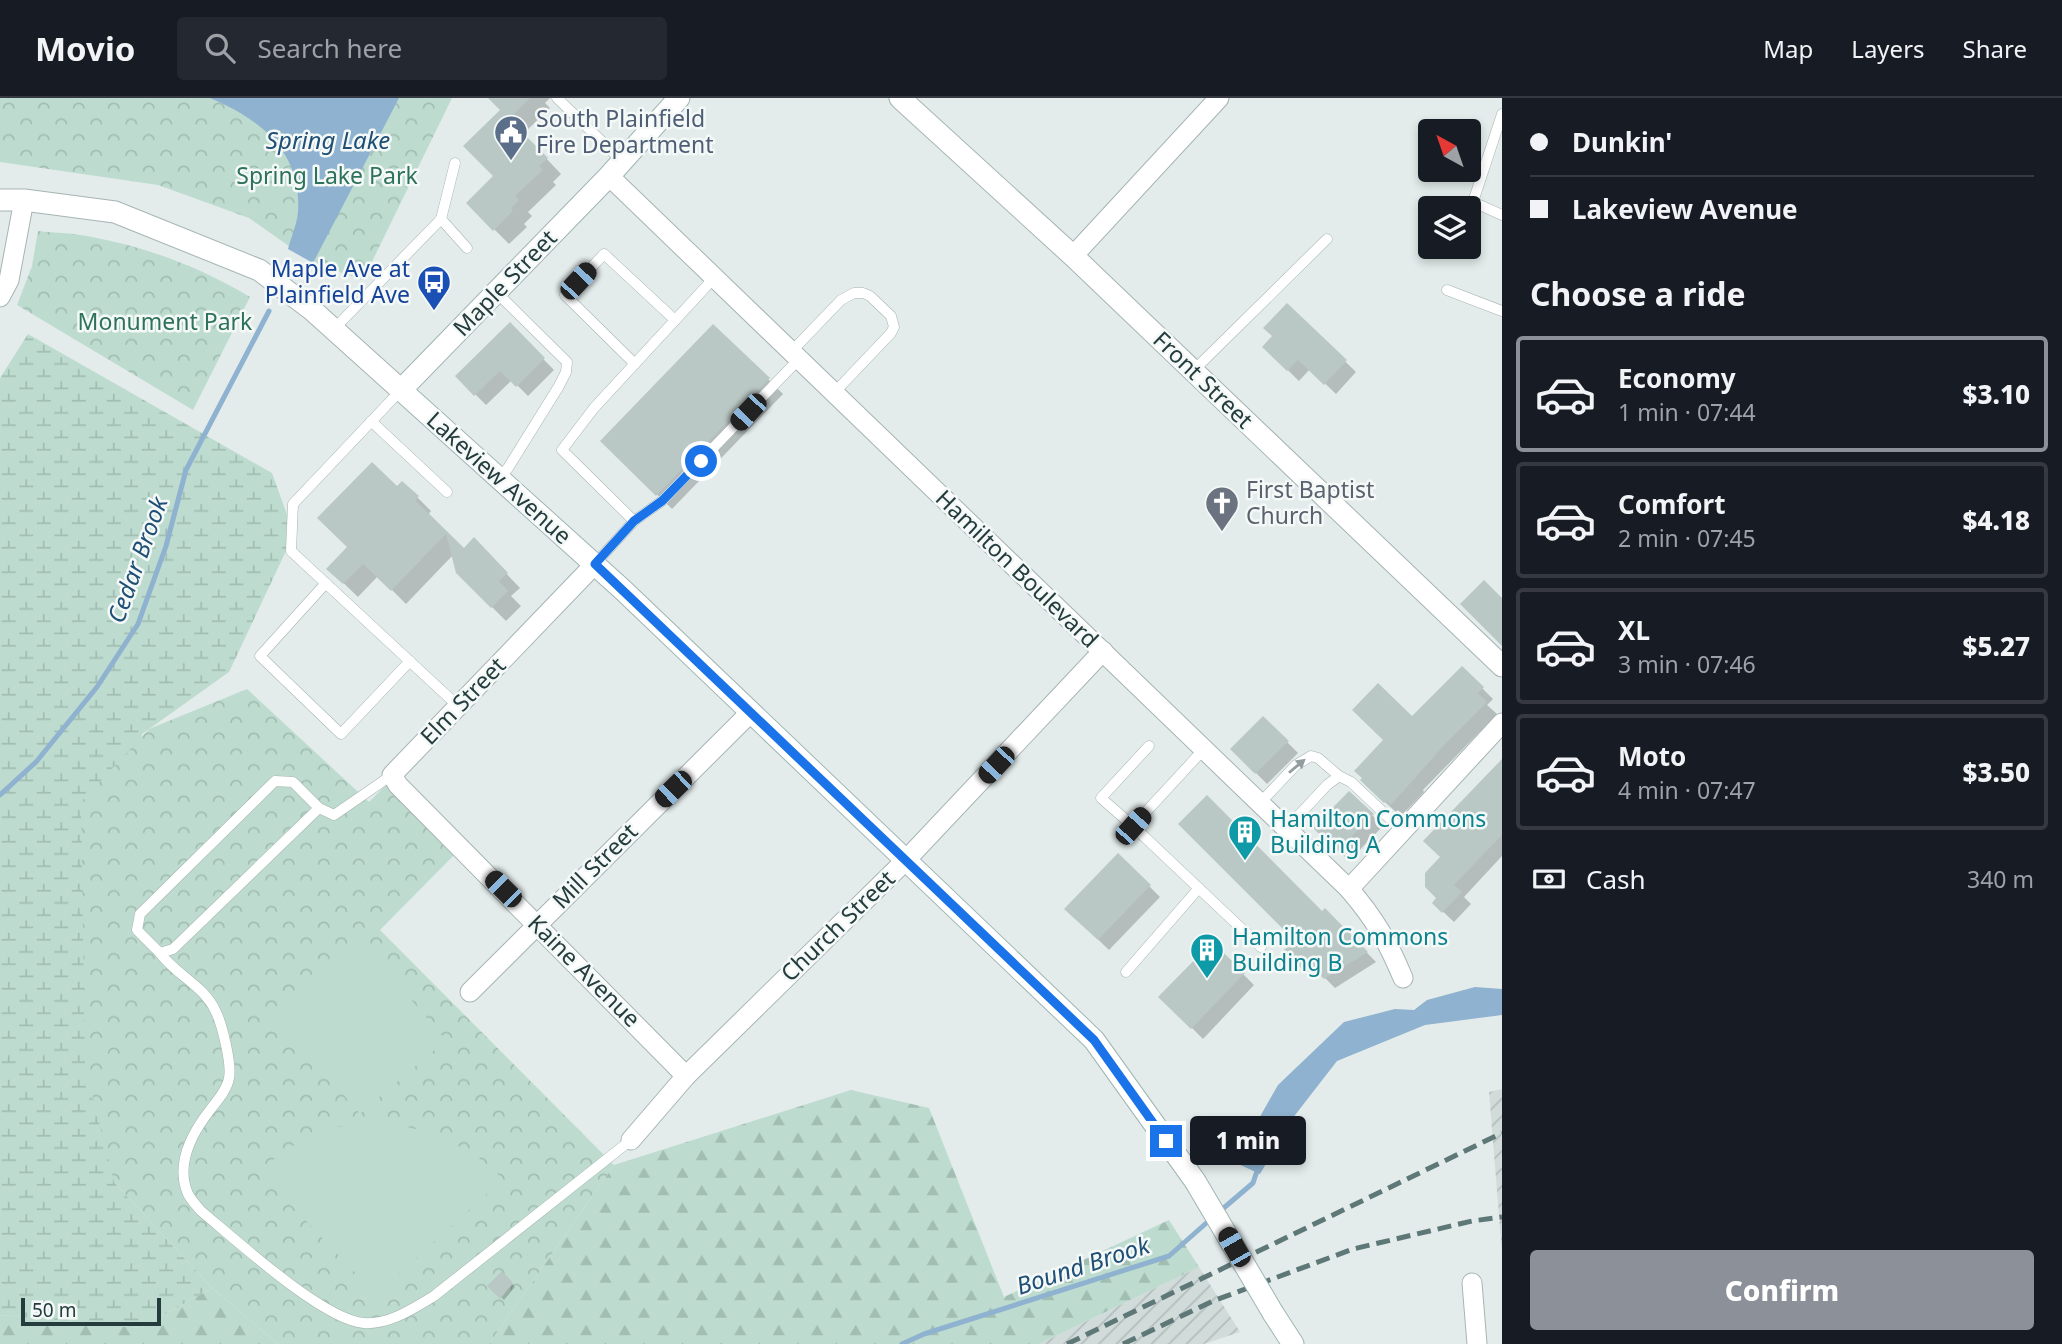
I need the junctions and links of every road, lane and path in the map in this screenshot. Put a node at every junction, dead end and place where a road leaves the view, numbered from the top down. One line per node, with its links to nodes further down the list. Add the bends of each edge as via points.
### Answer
1 (556, 98): 7 (lane)
2 (679, 98): 7 (main road, Maple Street)
3 (900, 98): 14 (main road, Front Street)
4 (1219, 98): 14 (street)
5 (1502, 114): 10 (lane, via 1473,202)
6 (455, 163): 11 (lane)
7 (615, 169): 15 (street, Hamilton Boulevard); 17 (main road, Maple Street)
8 (0, 200): 9 (main road, Lakeview Avenue)
9 (24, 201): 18 (street, via 9,280); 21 (main road, Lakeview Avenue, via 115,212 259,270)
10 (1502, 215)
11 (441, 219): 13 (lane); 21 (lane)
12 (1327, 239): 24 (lane)
13 (467, 248)
14 (1073, 256): 24 (main road, Front Street)
15 (714, 278): 20 (lane); 22 (street, Hamilton Boulevard)
16 (1447, 290): 19 (lane)
17 (496, 292): 25 (main road, Maple Street); 28 (lane, via 567,362 559,386)
18 (0, 297)
19 (1502, 311)
20 (675, 320): 23 (lane); 23 (lane, via 604,254 565,295)
21 (334, 330): 25 (main road, Lakeview Avenue)
22 (795, 356): 26 (street, Hamilton Boulevard); 26 (lane, via 847,295 870,296 888,313 894,327 891,333); 30 (lane, via 662,501)
23 (635, 364): 30 (lane, via 562,450)
24 (1193, 371): 35 (main road, Front Street)
25 (401, 390): 27 (lane); 28 (main road, Lakeview Avenue)
26 (834, 393): 33 (street, Hamilton Boulevard)
27 (371, 421): 29 (lane); 32 (lane, via 293,504 291,551)
28 (499, 479): 31 (main road, Lakeview Avenue)
29 (447, 492)
30 (634, 521): 31 (lane)
31 (595, 564): 36 (street, Elm Street); 37 (main road, Lakeview Avenue)
32 (326, 583): 34 (lane); 34 (lane, via 260,656 341,734)
33 (1102, 651): 40 (street, Hamilton Boulevard); 48 (street, Church Street)
34 (410, 661): 36 (lane)
35 (1502, 666)
36 (458, 706): 41 (street, Elm Street)
37 (751, 712): 48 (main road, Lakeview Avenue); 51 (street, Mill Street)
38 (1502, 723): 47 (street)
39 (1149, 746): 45 (lane, via 1101,798)
40 (1204, 749): 43 (street, Hamilton Boulevard); 45 (lane)
41 (392, 775): 44 (lane, via 334,816); 51 (street, Kaine Avenue)
42 (1339, 776): 43 (lane, one-way to 42, via 1296,765 1311,756); 46 (lane); 47 (lane)
43 (1260, 803): 46 (street, Hamilton Boulevard)
44 (319, 808): 53 (lane, via 173,949); 53 (lane, via 293,782 275,781 140,914 137,930)
45 (1133, 826): 49 (lane)
46 (1287, 828): 50 (street, Hamilton Boulevard)
47 (1404, 831): 50 (street)
48 (906, 860): 57 (street, Church Street); 60 (main road, Lakeview Avenue, bridge, via 1094,1040 1195,1181)
49 (1199, 888): 52 (lane); 54 (lane)
50 (1349, 888): 55 (street, Hamilton Boulevard, via 1388,942)
51 (537, 923): 56 (street, Mill Street); 57 (street, Kaine Avenue)
52 (1261, 947)
53 (160, 953): 58 (lane, via 206,995 216,1012 229,1064 223,1093 195,1129 184,1157 188,1195 201,1211 308,1297 344,1317 365,1323 410,1311)
54 (1126, 972)
55 (1403, 978)
56 (470, 992)
57 (686, 1076): 58 (street, Church Street)
58 (631, 1140)
59 (1472, 1283): 61 (street)
60 (1293, 1344)
61 (1477, 1344)

